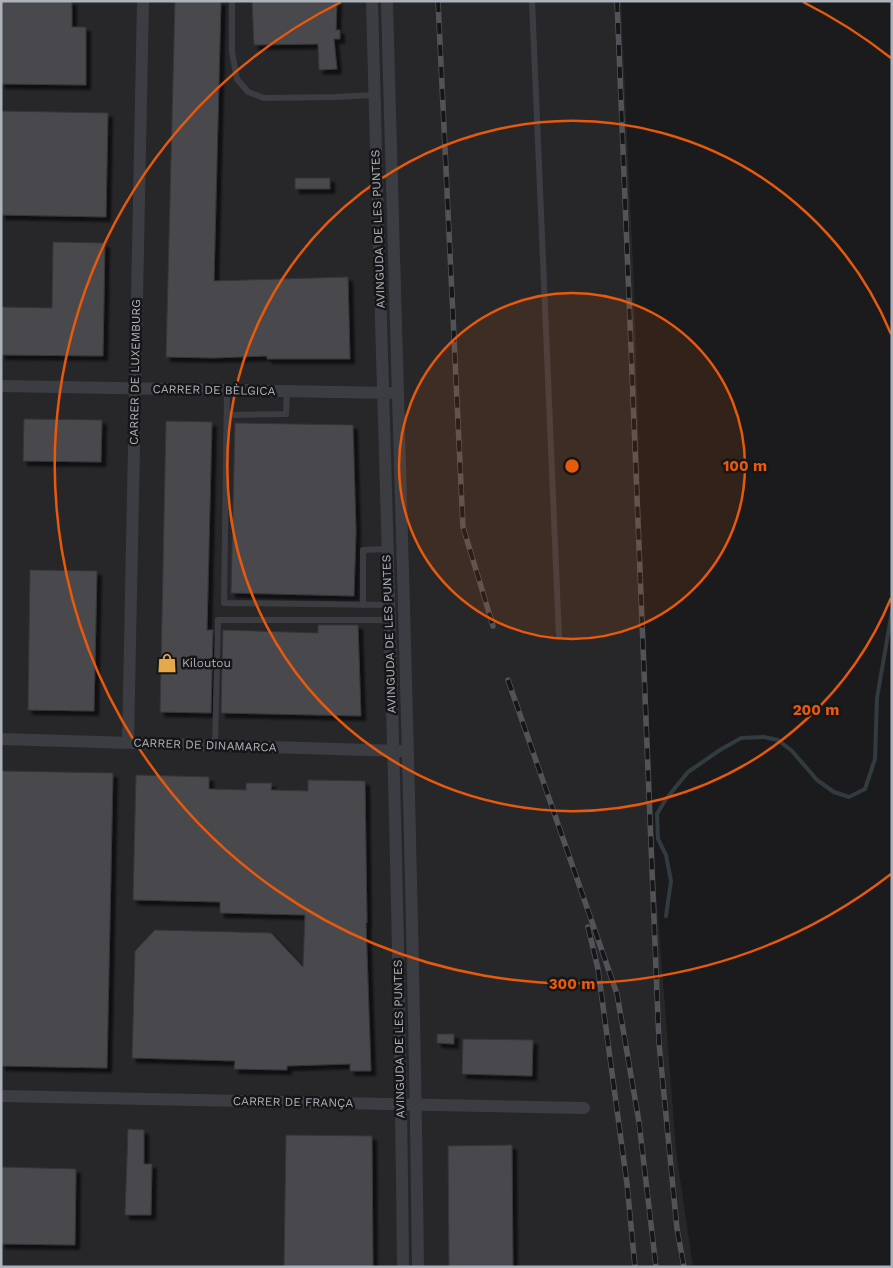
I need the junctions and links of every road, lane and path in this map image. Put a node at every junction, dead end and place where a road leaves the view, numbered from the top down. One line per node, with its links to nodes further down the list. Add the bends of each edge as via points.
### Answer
1 (143, 1): 8 (street, CARRER DE LUXEMBURG)
2 (232, 1): 6 (lane, via 232,52 237,79 248,92 264,98)
3 (372, 1): 6 (street, AVINGUDA DE LES PUNTES)
4 (387, 1): 12 (street, AVINGUDA DE LES PUNTES)
5 (532, 1): 18 (lane)
6 (374, 95): 11 (street, AVINGUDA DE LES PUNTES)
7 (1, 386): 8 (street, CARRER DE BÈLGICA)
8 (134, 388): 9 (street, CARRER DE BÈLGICA); 20 (street, CARRER DE LUXEMBURG)
9 (227, 390): 10 (street, CARRER DE BÈLGICA); 13 (lane)
10 (287, 392): 11 (street, CARRER DE BÈLGICA); 13 (lane, via 286,414)
11 (382, 393): 12 (street, CARRER DE BÈLGICA); 14 (street, AVINGUDA DE LES PUNTES)
12 (397, 393): 23 (street, AVINGUDA DE LES PUNTES)
13 (226, 415): 15 (lane, via 224,603)
14 (387, 549): 15 (lane, via 363,550); 16 (street, AVINGUDA DE LES PUNTES)
15 (363, 604): 16 (lane)
16 (388, 605): 17 (street, AVINGUDA DE LES PUNTES)
17 (389, 620): 21 (lane, via 218,620); 22 (street, AVINGUDA DE LES PUNTES)
18 (559, 637)
19 (1, 739): 20 (street, CARRER DE DINAMARCA)
20 (128, 743): 21 (street, CARRER DE DINAMARCA)
21 (215, 745): 22 (street, CARRER DE DINAMARCA)
22 (393, 750): 23 (street, CARRER DE DINAMARCA); 25 (street, AVINGUDA DE LES PUNTES)
23 (408, 751): 26 (street, AVINGUDA DE LES PUNTES)
24 (1, 1096): 25 (street, CARRER DE FRANÇA)
25 (401, 1105): 26 (street, CARRER DE FRANÇA); 28 (street, AVINGUDA DE LES PUNTES)
26 (416, 1105): 27 (street, CARRER DE FRANÇA); 29 (street, AVINGUDA DE LES PUNTES)
27 (584, 1108)
28 (403, 1267)
29 (418, 1267)

